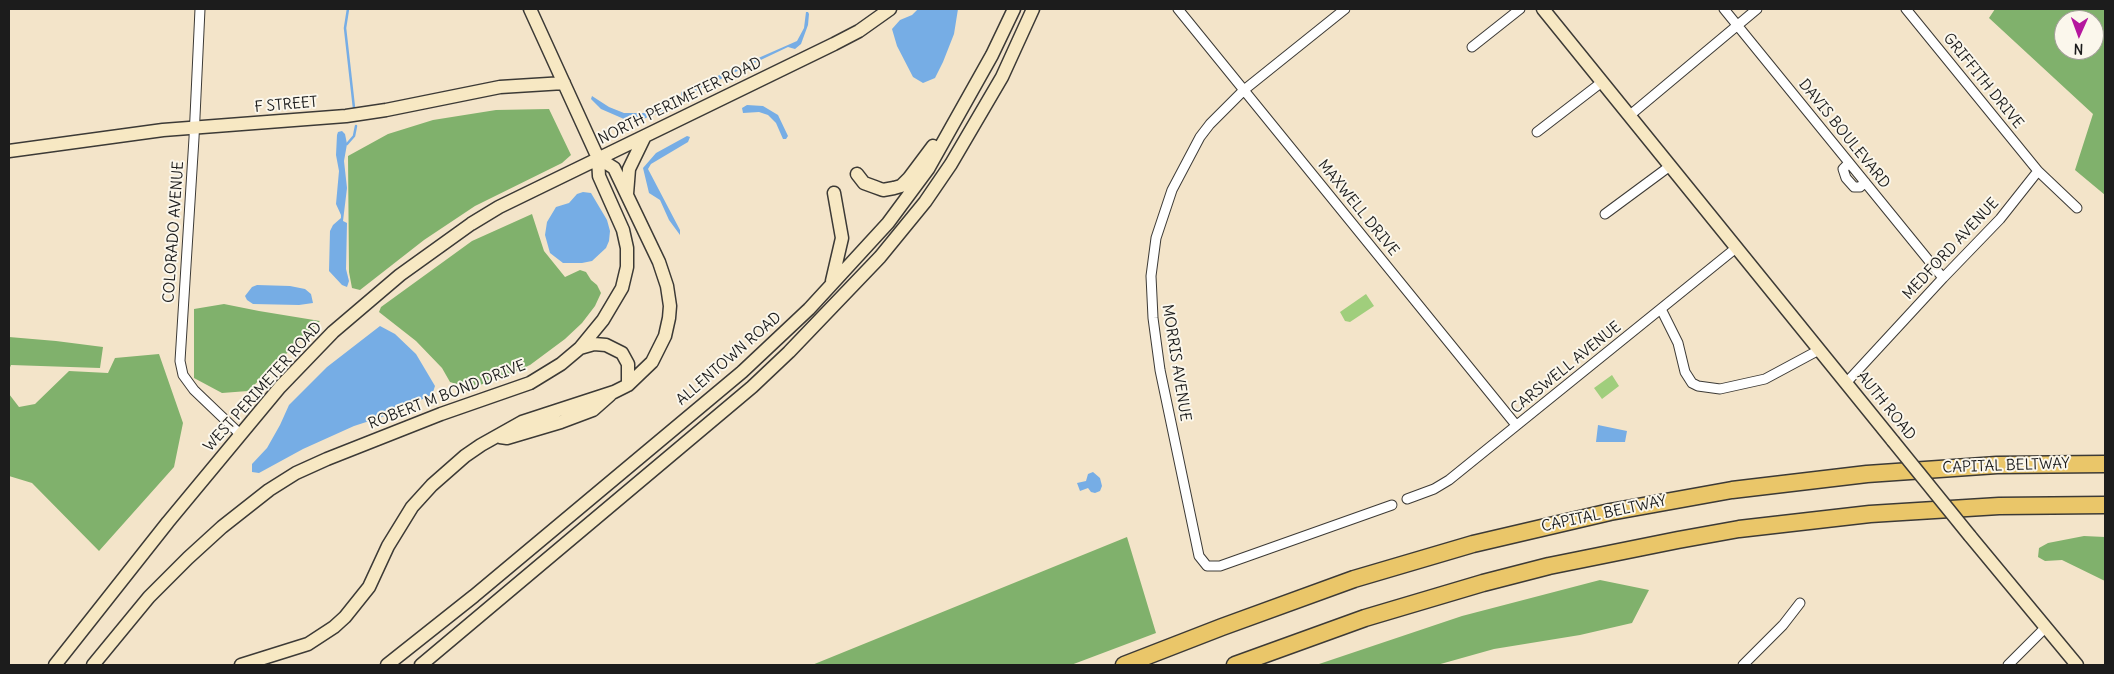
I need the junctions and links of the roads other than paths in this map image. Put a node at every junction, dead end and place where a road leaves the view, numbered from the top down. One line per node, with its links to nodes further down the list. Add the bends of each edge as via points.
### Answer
1 (200, 9): 20 (street, COLORADO AVENUE)
2 (530, 9): 15 (street)
3 (890, 9): 22 (street, NORTH PERIMETER ROAD, via 859,31)
4 (1014, 9): 18 (street, ALLENTOWN ROAD)
5 (1033, 9): 52 (street, via 1002,77 951,164 880,257 752,387)
6 (1178, 9): 17 (street, MAXWELL DRIVE)
7 (1345, 9): 17 (street, MORRIS AVENUE)
8 (1520, 9): 14 (street)
9 (1543, 9): 16 (street, AUTH ROAD)
10 (1724, 9): 13 (street, DAVIS BOULEVARD)
11 (1757, 9): 13 (street)
12 (1906, 9): 26 (street, GRIFFITH DRIVE)
13 (1738, 26): 19 (street); 33 (street, DAVIS BOULEVARD, via 1849,163 1843,169 1846,178 1854,187 1865,182)
14 (1472, 47)
15 (564, 82): 20 (street, F STREET, via 500,87 346,116); 24 (street)
16 (1602, 82): 19 (street, AUTH ROAD); 21 (street)
17 (1244, 90): 40 (street, MAXWELL DRIVE); 44 (street, MORRIS AVENUE, via 1210,124 1181,170 1160,222 1151,276 1160,370 1200,556 1207,566 1220,566)
18 (964, 106): 27 (street, via 901,186 883,190 864,182); 34 (street, ALLENTOWN ROAD, via 928,169 896,213)
19 (1629, 116): 25 (street, AUTH ROAD)
20 (195, 128): 23 (street, F STREET); 41 (street, COLORADO AVENUE, via 180,361 188,383)
21 (1537, 132)
22 (645, 135): 24 (street, NORTH PERIMETER ROAD); 29 (street, via 630,169)
23 (9, 151)
24 (598, 158): 29 (street, via 614,168); 36 (street, ROBERT M BOND DRIVE, via 599,176 623,230 627,248 626,267 622,288 613,305); 41 (street, WEST PERIMETER ROAD, via 499,207 400,275 333,332)
25 (1670, 166): 31 (street); 32 (street, AUTH ROAD)
26 (2038, 171): 30 (street); 33 (street, MEDFORD AVENUE, via 2000,219)
27 (857, 174)
28 (834, 193): 34 (street, via 842,238)
29 (626, 194): 39 (street, via 659,262 670,306 666,336 660,350)
30 (2077, 208)
31 (1605, 214)
32 (1736, 248): 35 (street, CARSWELL AVENUE); 37 (street, AUTH ROAD)
33 (1943, 278): 38 (street, MEDFORD AVENUE)
34 (830, 286): 51 (street, ALLENTOWN ROAD, via 742,372)
35 (1661, 309): 37 (street, via 1678,343 1686,372 1692,383 1698,386 1720,389 1765,379); 40 (street, CARSWELL AVENUE)
36 (580, 348): 39 (street, via 606,345 622,353 628,364); 49 (street, ROBERT M BOND DRIVE, via 530,383 344,452 282,482 222,527 188,558 149,597)
37 (1819, 350): 38 (street, AUTH ROAD)
38 (1846, 383): 47 (street, AUTH ROAD, bridge)
39 (628, 385): 50 (street, via 522,422 452,466 421,496 396,531 362,597 334,627 308,644)
40 (1516, 426): 43 (street, CARSWELL AVENUE, via 1439,487)
41 (240, 434): 48 (street, WEST PERIMETER ROAD)
42 (2105, 464): 53 (highway, CAPITAL BELTWAY, via 1997,465 1867,474 1732,490 1610,512 1473,544 1363,577 1287,602)
43 (1407, 499)
44 (1392, 505)
45 (2105, 505): 54 (highway, via 1999,506 1870,514 1738,529 1678,540 1482,583 1365,618)
46 (1800, 603): 55 (street)
47 (2046, 627): 56 (street); 57 (street, AUTH ROAD)
48 (55, 665)
49 (93, 665)
50 (241, 665)
51 (387, 665)
52 (422, 665)
53 (1124, 665)
54 (1235, 665)
55 (1743, 665)
56 (2008, 665)
57 (2077, 665)

